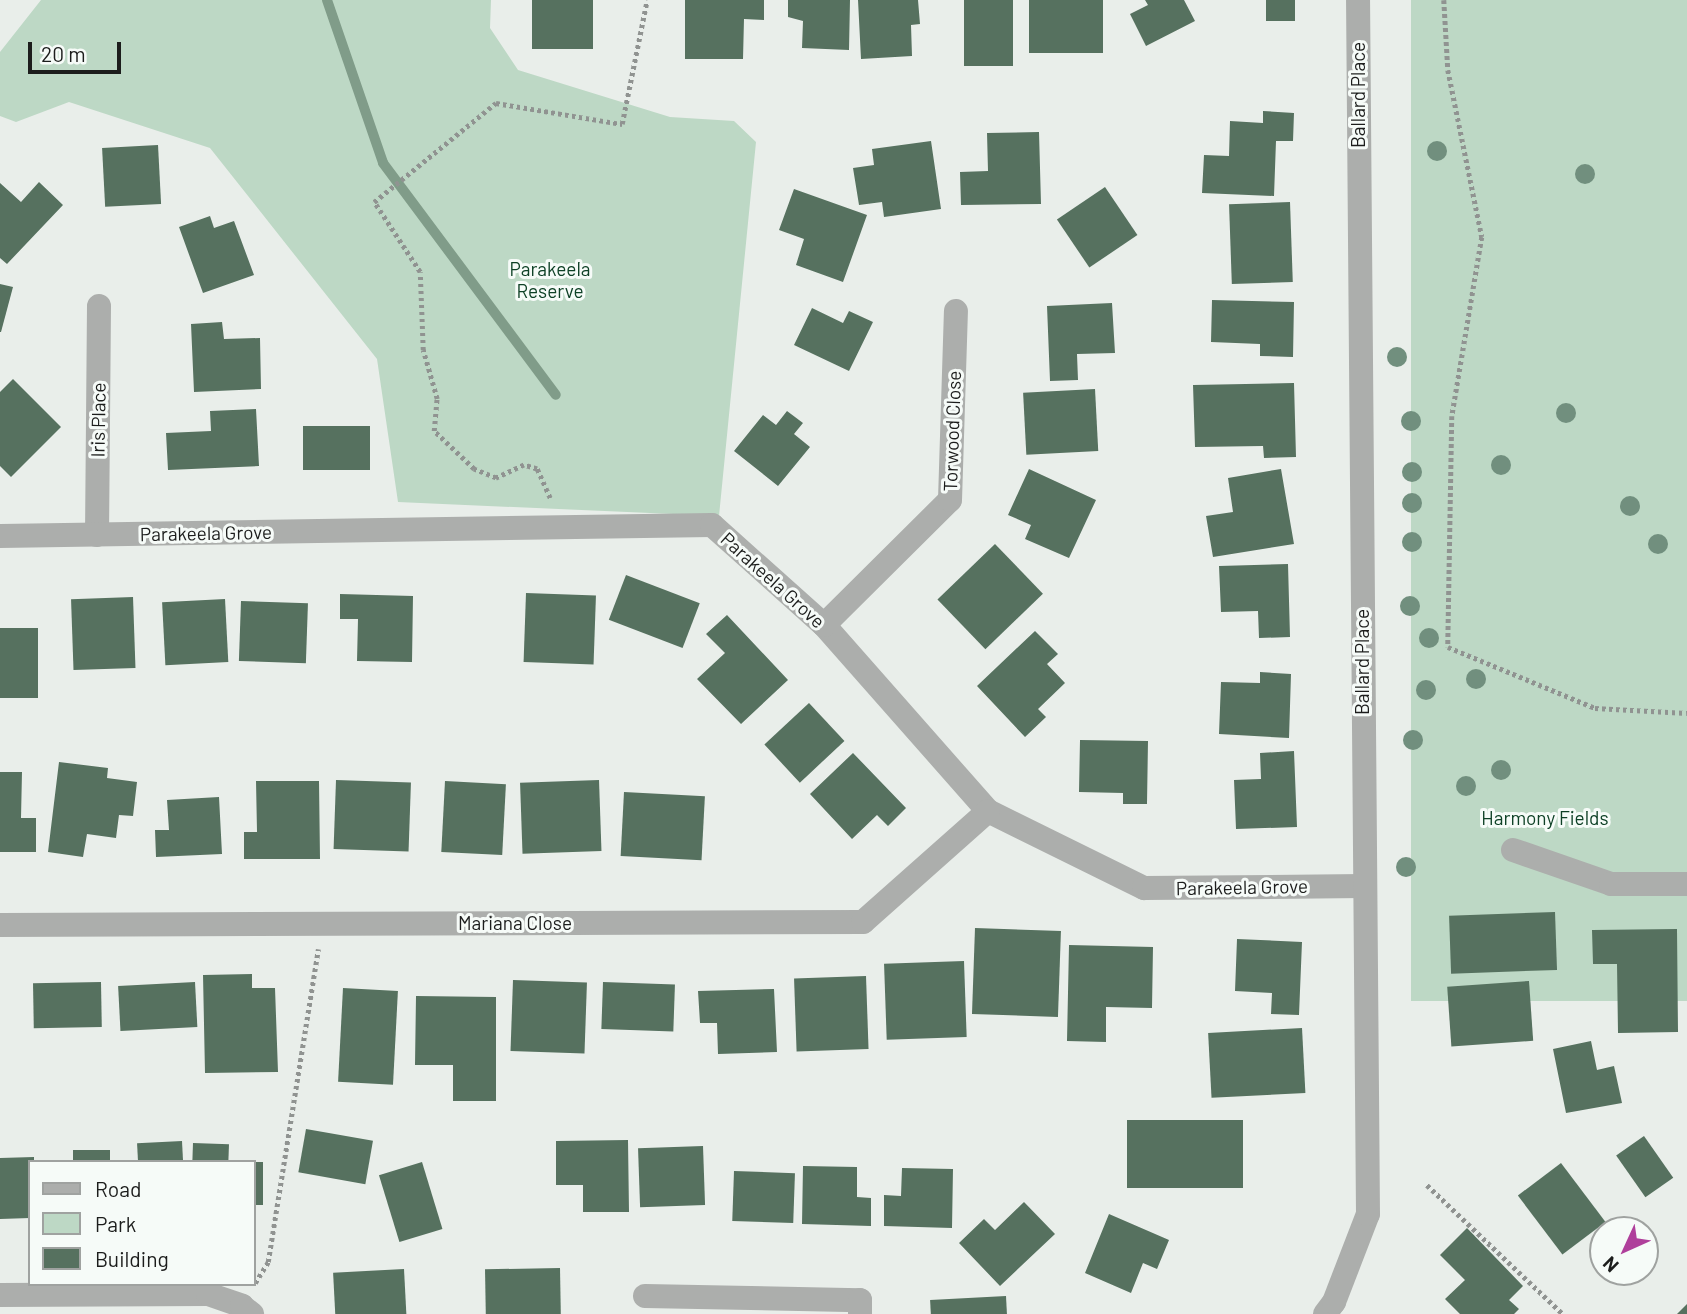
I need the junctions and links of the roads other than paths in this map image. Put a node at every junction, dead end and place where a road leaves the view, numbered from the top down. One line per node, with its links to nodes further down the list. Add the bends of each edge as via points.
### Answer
1 (1358, 0): 10 (street, Ballard Place)
2 (99, 306): 4 (street, Iris Place)
3 (956, 312): 6 (street, Torwood Close, via 950,500)
4 (97, 535): 5 (street, Parakeela Grove); 6 (street, Parakeela Grove, via 712,525)
5 (0, 536)
6 (824, 625): 7 (street, Parakeela Grove)
7 (988, 811): 10 (street, Parakeela Grove, via 1144,888); 11 (street, Mariana Close, via 863,922)
8 (1513, 850): 9 (street, via 1611,884)
9 (1687, 884)
10 (1364, 886): 16 (street, Ballard Place, via 1368,1214 1334,1302)
11 (0, 925)
12 (0, 1295): 14 (street, via 208,1294)
13 (645, 1296): 15 (street, via 860,1300)
14 (247, 1310)
15 (860, 1314)
16 (1325, 1314)

